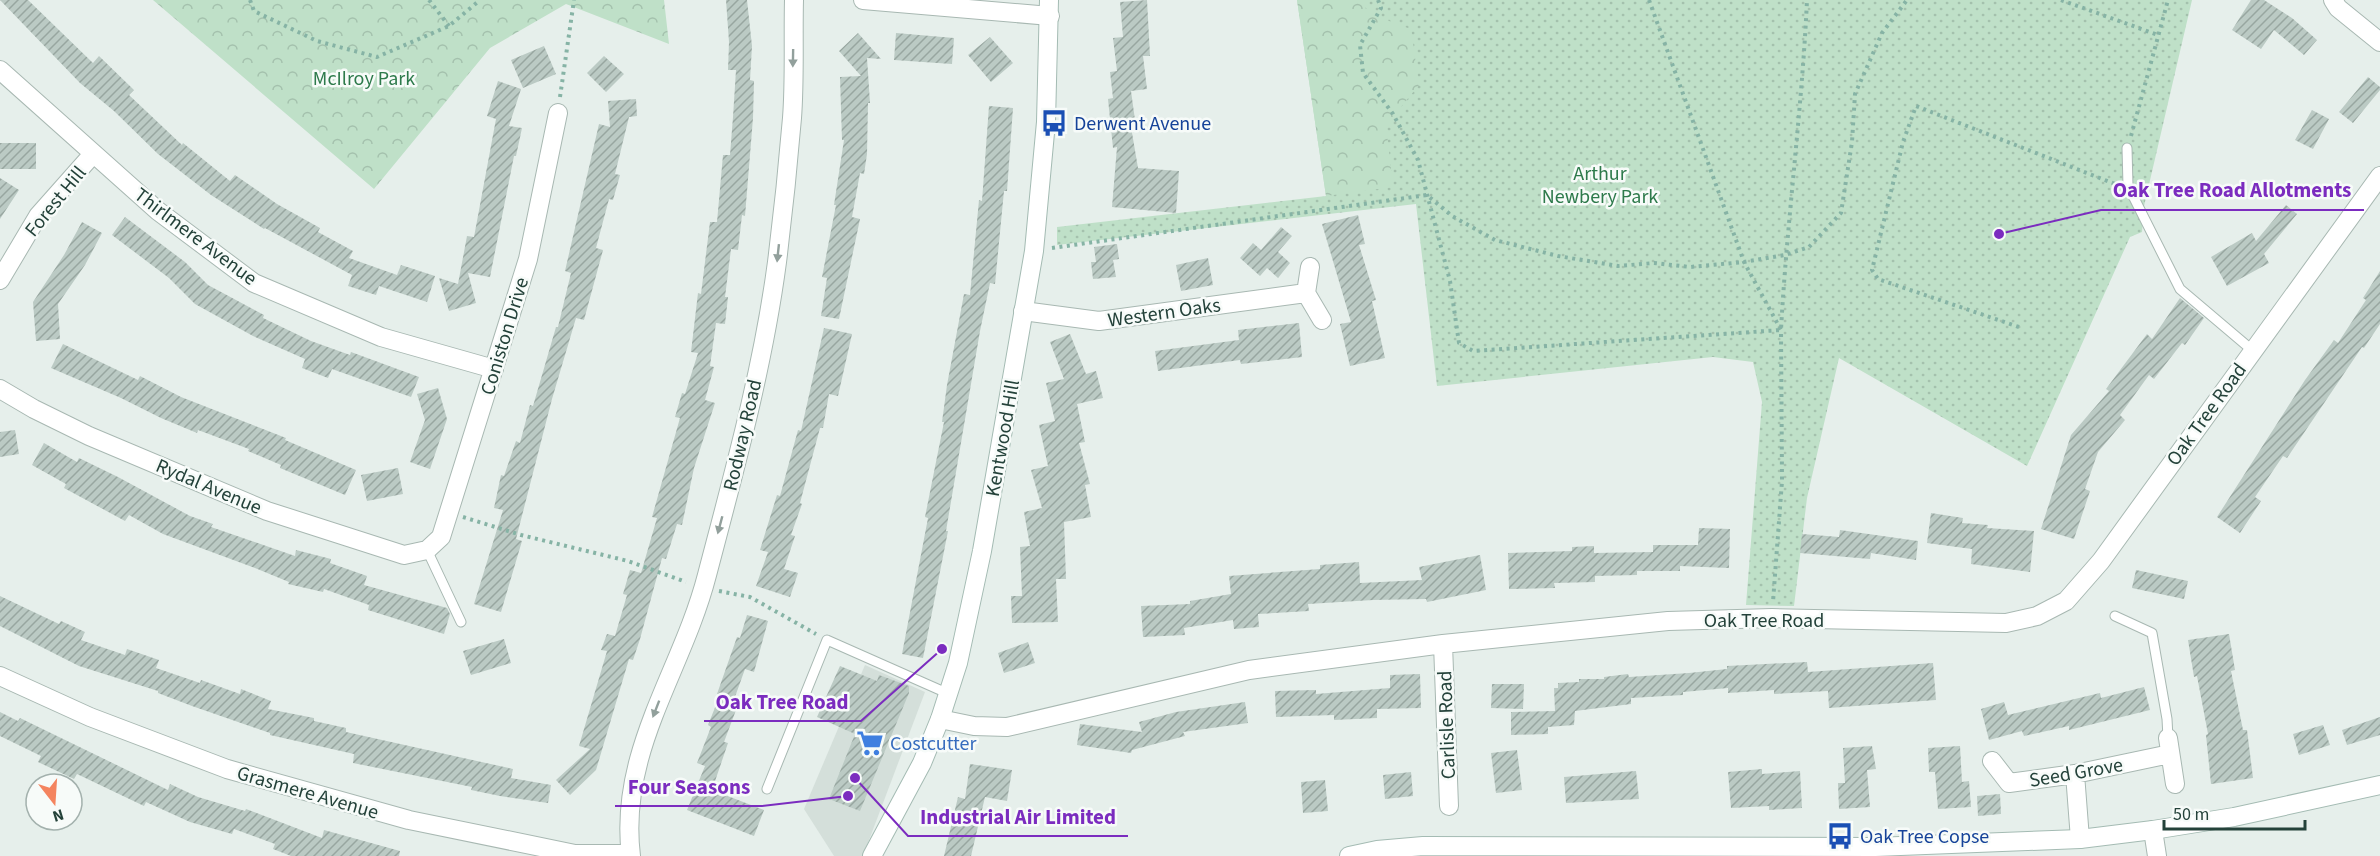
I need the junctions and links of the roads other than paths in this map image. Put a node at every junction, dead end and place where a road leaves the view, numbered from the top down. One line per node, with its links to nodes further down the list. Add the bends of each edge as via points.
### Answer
1 (794, 0): 36 (street, Rodway Road, one-way to 36, via 792,116 777,263 748,418 704,588 632,782 628,817)
2 (863, 0): 4 (street)
3 (2333, 0): 5 (street)
4 (1049, 8): 14 (street, Kentwood Hill, via 1046,122 1034,251)
5 (2380, 42)
6 (0, 70): 9 (street, Thirlmere Avenue)
7 (558, 113): 17 (street, Coniston Drive, via 528,259)
8 (2127, 148): 16 (lane, via 2128,186 2180,289)
9 (93, 154): 12 (street, Forest Hill, via 38,216); 17 (street, Thirlmere Avenue, via 158,211 254,283 381,337)
10 (2380, 176): 16 (street, Oak Tree Road)
11 (1310, 267): 13 (street)
12 (0, 280)
13 (1306, 293): 14 (street, Western Oaks, via 1099,321); 15 (street)
14 (1023, 311): 24 (street, Kentwood Hill, via 982,551)
15 (1322, 320)
16 (2252, 350): 22 (street, Oak Tree Road, via 2101,561 2066,601 2037,616 2006,623 1772,618 1668,621)
17 (494, 369): 19 (street, Coniston Drive, via 441,537)
18 (0, 389): 19 (street, Rydal Avenue, via 89,436 267,511 404,555)
19 (427, 550): 21 (lane)
20 (2115, 616): 26 (lane, via 2152,633)
21 (461, 622)
22 (1443, 644): 25 (street, Oak Tree Road, via 1249,670 1007,727); 32 (street, Carlisle Road)
23 (0, 676): 36 (street, Grasmere Avenue, via 90,717 227,769 409,820 575,854)
24 (949, 694): 25 (street, Kentwood Hill); 31 (lane, via 827,640)
25 (940, 719): 37 (street, Kentwood Hill, via 922,763)
26 (2169, 746): 28 (street, Seed Grove); 29 (street)
27 (1992, 761): 28 (street, Seed Grove, via 2009,783)
28 (2075, 774): 34 (street)
29 (2175, 784)
30 (2380, 785): 33 (street, via 2234,818)
31 (767, 789)
32 (1449, 806)
33 (2153, 830): 34 (street); 39 (street)
34 (2080, 838): 35 (street, via 1875,847)
35 (1454, 851): 38 (street, via 1377,850)
36 (630, 855)
37 (872, 856)
38 (1349, 856)
39 (2157, 856)

